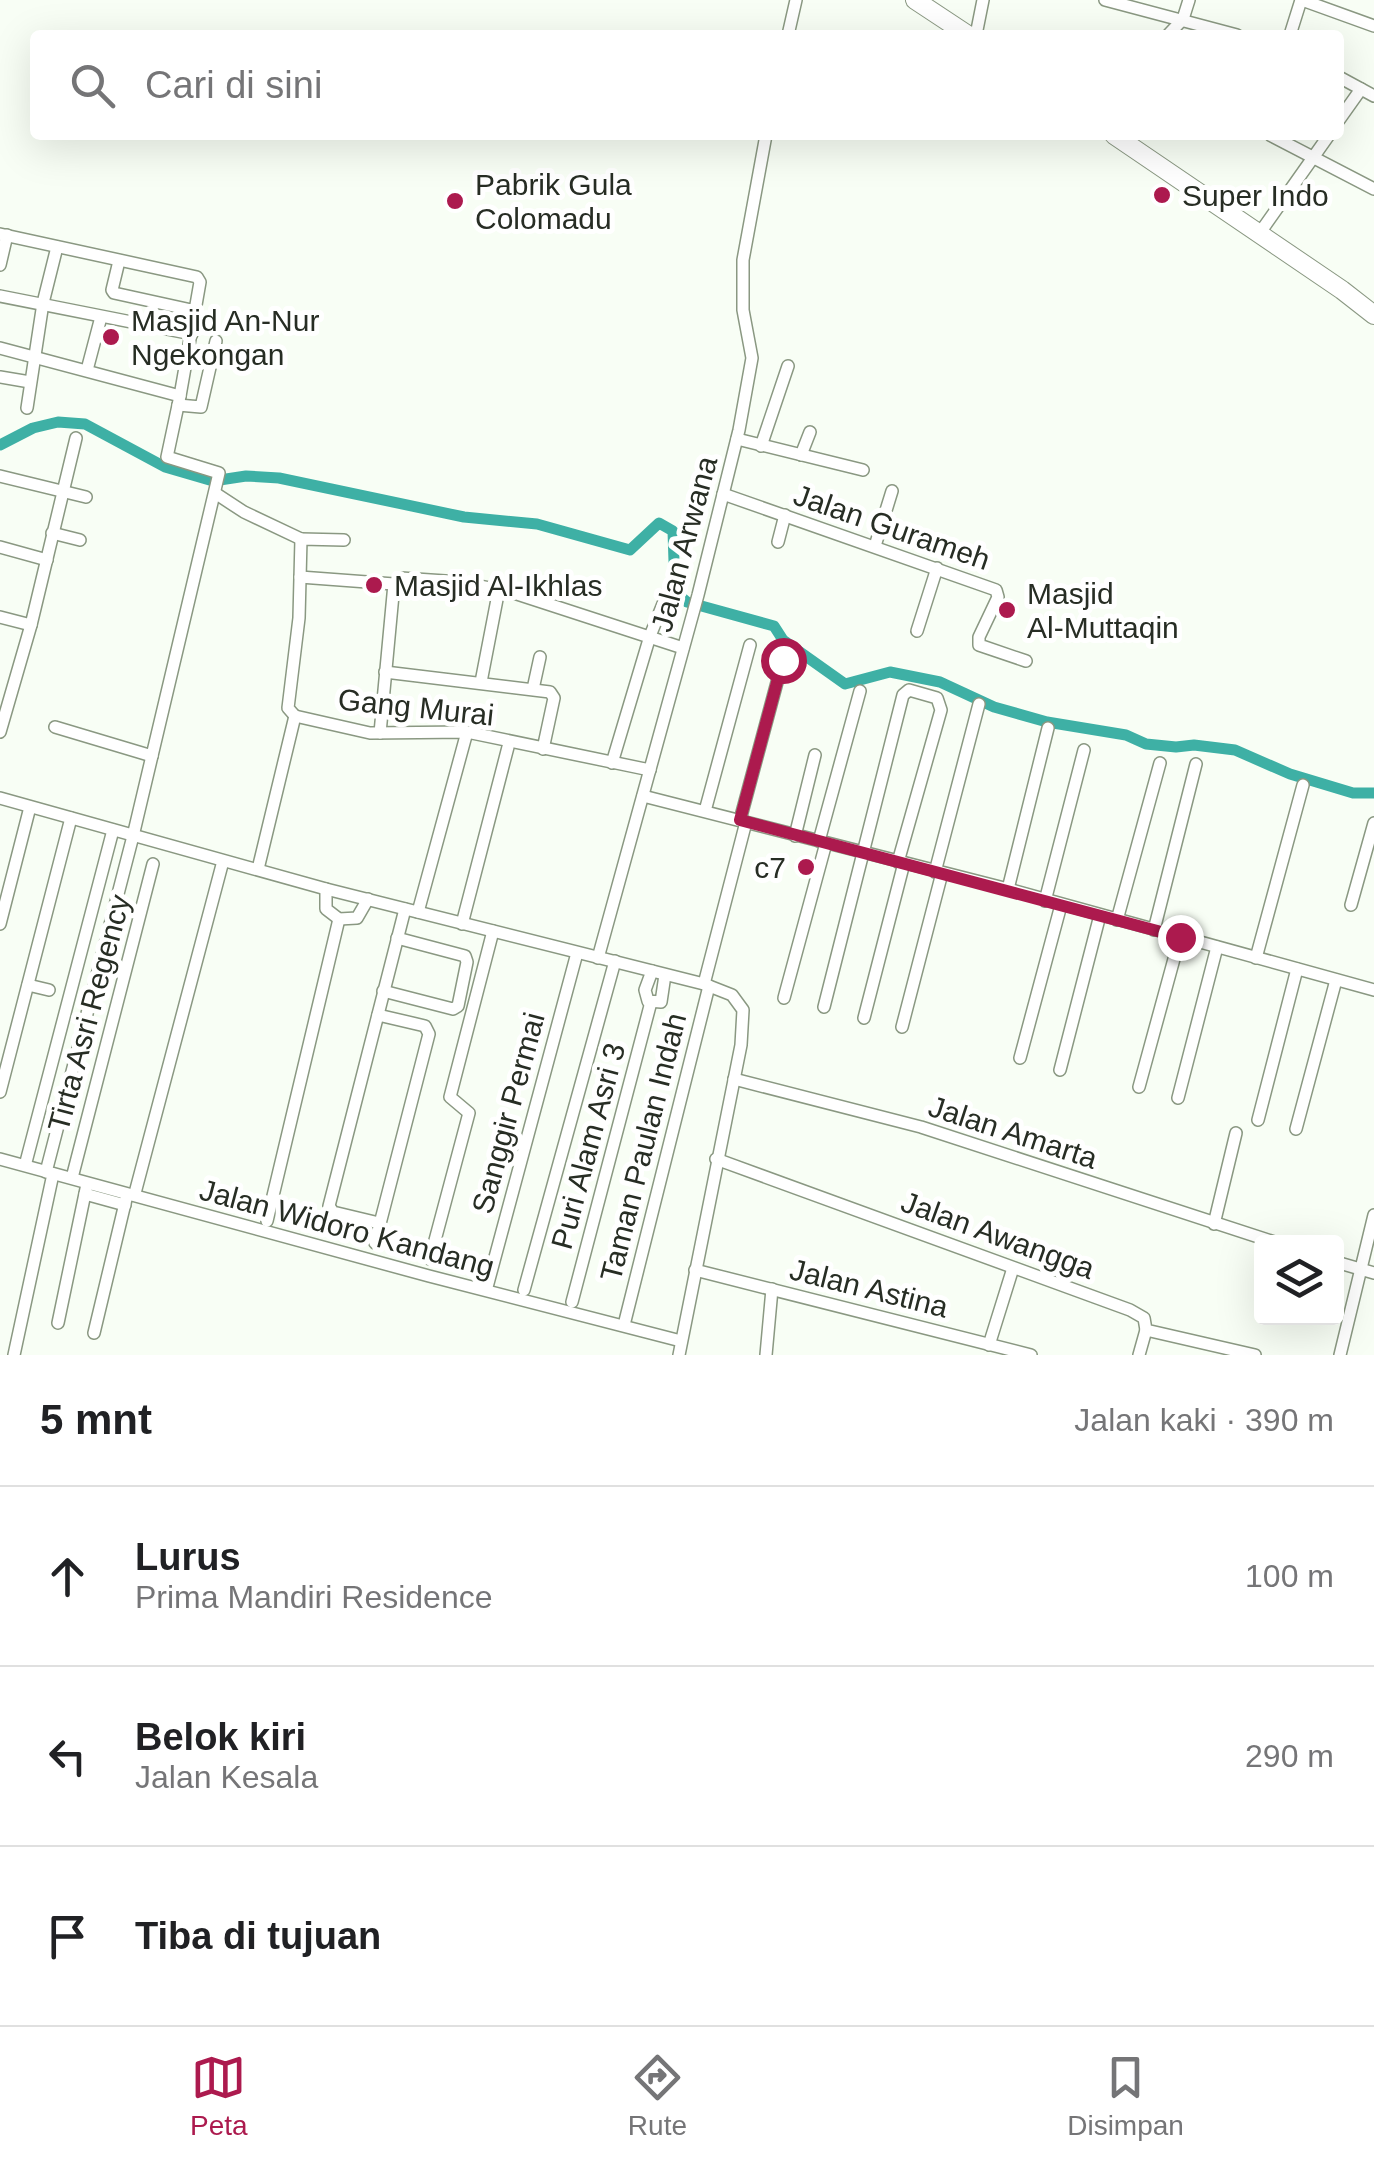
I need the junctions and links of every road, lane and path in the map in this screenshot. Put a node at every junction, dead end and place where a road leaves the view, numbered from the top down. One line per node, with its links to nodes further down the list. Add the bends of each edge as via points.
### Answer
1 (796, 0): 9 (street)
2 (915, 0): 10 (highway)
3 (983, 0): 11 (street)
4 (1105, 0): 7 (street)
5 (1189, 0): 7 (street)
6 (1302, 0): 8 (street); 14 (street)
7 (1183, 18): 12 (street); 13 (street)
8 (1374, 26)
9 (789, 30)
10 (960, 30)
11 (977, 30)
12 (1172, 30)
13 (1221, 30)
14 (1292, 30)
15 (1344, 80): 16 (street)
16 (1360, 88): 17 (street); 18 (street)
17 (1374, 96)
18 (1344, 112)
19 (765, 140): 47 (street, Jalan Arwana, via 744,246 752,358)
20 (1121, 140): 25 (highway)
21 (1279, 140): 23 (street)
22 (1325, 140): 23 (street)
23 (1313, 158): 24 (street); 25 (street)
24 (1374, 189)
25 (1259, 234): 33 (highway)
26 (4, 235): 27 (street); 29 (street)
27 (57, 247): 28 (street); 31 (street)
28 (119, 261): 32 (street, via 197,277); 32 (street, via 114,293)
29 (0, 265)
30 (0, 296): 31 (street)
31 (43, 304): 34 (street); 38 (street)
32 (196, 311): 35 (street)
33 (1374, 315)
34 (101, 317): 35 (street); 40 (street)
35 (192, 334): 43 (street)
36 (216, 342): 43 (street, via 200,408)
37 (0, 348): 38 (street)
38 (34, 357): 40 (street); 42 (street)
39 (788, 366): 48 (street)
40 (86, 370): 43 (street)
41 (0, 377): 42 (street)
42 (30, 382): 44 (street)
43 (179, 400): 52 (street, via 167,457 219,474)
44 (27, 408)
45 (810, 432): 49 (street)
46 (76, 438): 53 (street)
47 (737, 439): 48 (street); 55 (street, Jalan Arwana)
48 (761, 446): 49 (street)
49 (801, 455): 50 (street)
50 (863, 470)
51 (0, 476): 53 (street)
52 (216, 491): 59 (street); 96 (street)
53 (62, 492): 56 (street); 58 (street)
54 (892, 492): 63 (street)
55 (723, 494): 57 (street, Jalan Gurameh); 76 (street, Jalan Arwana)
56 (86, 498)
57 (785, 515): 62 (street); 63 (street, Jalan Gurameh)
58 (52, 533): 60 (street); 65 (street)
59 (301, 539): 61 (street); 67 (street)
60 (80, 540)
61 (344, 540)
62 (778, 542)
63 (875, 546): 66 (street, Jalan Gurameh)
64 (0, 548): 65 (street)
65 (46, 560): 72 (street)
66 (938, 568): 73 (street); 79 (street, Jalan Gurameh, via 996,590 979,645)
67 (300, 577): 68 (street); 86 (street, via 288,692 288,708)
68 (394, 584): 70 (street, via 401,578); 80 (street)
69 (669, 589): 74 (street)
70 (499, 590): 74 (street); 81 (street)
71 (0, 617): 72 (street)
72 (31, 625): 83 (street)
73 (916, 631)
74 (650, 636): 76 (street); 98 (street)
75 (750, 645): 105 (street)
76 (683, 648): 100 (street, Jalan Arwana)
77 (540, 657): 82 (street)
78 (783, 660): 107 (street, Taman Paulan Indah)
79 (1026, 661)
80 (385, 672): 81 (street); 91 (street)
81 (481, 682): 82 (street)
82 (533, 688): 93 (street, via 554,698)
83 (6, 689): 87 (street)
84 (860, 692): 113 (street)
85 (978, 704): 120 (street)
86 (296, 716): 91 (street, Gang Murai); 119 (street)
87 (1, 724)
88 (56, 727): 96 (street)
89 (1048, 728): 124 (street)
90 (467, 732): 91 (street, Gang Murai); 93 (street, Gang Murai); 130 (street)
91 (380, 733)
92 (508, 747): 135 (street)
93 (543, 749): 98 (street, Gang Murai)
94 (1084, 750): 126 (street)
95 (816, 755): 111 (street)
96 (152, 756): 110 (street)
97 (1160, 763): 133 (street)
98 (612, 764): 100 (street, Gang Murai)
99 (1196, 764): 136 (street)
100 (650, 770): 102 (street, Jalan Arwana)
101 (1303, 785): 143 (street)
102 (643, 796): 105 (street); 142 (street, Jalan Arwana)
103 (0, 798): 104 (street)
104 (30, 807): 106 (street); 134 (street)
105 (705, 811): 107 (street)
106 (71, 818): 109 (street); 148 (street)
107 (743, 821): 111 (street); 149 (street, Taman Paulan Indah)
108 (1374, 823): 121 (street)
109 (113, 830): 110 (street); 169 (street)
110 (133, 836): 112 (street); 170 (street)
111 (795, 836): 113 (street)
112 (149, 841): 114 (street); 118 (street, Tirta Asri Regency)
113 (822, 842): 115 (street); 153 (street)
114 (167, 846): 116 (street); 118 (street, Tirta Asri Regency)
115 (864, 852): 117 (street); 117 (street, via 903,696 913,691 937,698 940,710); 154 (street)
116 (223, 861): 119 (street); 173 (street)
117 (901, 863): 120 (street); 156 (street)
118 (153, 864): 171 (street, Tirta Asri Regency)
119 (258, 869): 123 (street)
120 (938, 872): 124 (street); 157 (street)
121 (1358, 879): 122 (street); 128 (street)
122 (1374, 883)
123 (326, 888): 125 (street); 132 (street, via 326,910)
124 (1008, 889): 126 (street)
125 (368, 899): 129 (street); 132 (street, via 357,918)
126 (1045, 901): 127 (street)
127 (1061, 905): 131 (street); 158 (street)
128 (1351, 905)
129 (405, 909): 130 (street); 139 (street)
130 (418, 912): 135 (street)
131 (1100, 915): 133 (street); 159 (street)
132 (339, 920): 175 (street)
133 (1117, 920): 136 (street)
134 (0, 924)
135 (462, 924): 137 (street)
136 (1154, 930): 138 (street)
137 (493, 931): 141 (street); 180 (street, via 450,1097 469,1113)
138 (1180, 937): 140 (street); 161 (street)
139 (397, 938): 152 (street); 152 (street, via 465,956 458,1006)
140 (1217, 947): 143 (street); 163 (street)
141 (578, 953): 142 (street); 186 (street, Sanggir Permai)
142 (598, 958): 144 (street)
143 (1256, 958): 145 (street)
144 (615, 962): 146 (street); 187 (street)
145 (1296, 969): 147 (street); 164 (street)
146 (658, 973): 149 (street); 189 (street, Puri Alam Asri 3, via 645,990 652,1002)
147 (1336, 980): 151 (street); 165 (street)
148 (28, 985): 150 (street); 162 (street)
149 (707, 985): 160 (street, via 732,995 744,1010); 190 (street, Taman Paulan Indah)
150 (49, 990)
151 (1374, 990)
152 (384, 991): 155 (street)
153 (784, 998)
154 (824, 1007)
155 (378, 1015): 176 (street, via 329,1206); 176 (street, via 426,1026 430,1034)
156 (864, 1018)
157 (902, 1026)
158 (1020, 1058)
159 (1060, 1070)
160 (734, 1079): 168 (street); 177 (street, Jalan Amarta, via 921,1127)
161 (1140, 1088)
162 (0, 1092)
163 (1178, 1098)
164 (1258, 1120)
165 (1296, 1129)
166 (1236, 1133): 177 (street)
167 (0, 1159): 170 (street, Jalan Widoro Kandang)
168 (716, 1159): 182 (street, Jalan Awangga); 184 (street)
169 (26, 1162)
170 (50, 1173): 172 (street, Jalan Widoro Kandang); 197 (street)
171 (72, 1174)
172 (86, 1189): 173 (street, Jalan Widoro Kandang); 191 (street)
173 (129, 1198): 193 (street); 195 (street, Jalan Widoro Kandang)
174 (1374, 1215): 183 (street)
175 (267, 1221)
176 (379, 1223): 179 (street)
177 (1214, 1224): 178 (street, Jalan Amarta)
178 (1254, 1236)
179 (374, 1243)
180 (430, 1259)
181 (1344, 1264): 183 (street)
182 (1013, 1268): 192 (street, Jalan Awangga, via 1139,1314); 194 (street)
183 (1360, 1269): 185 (street); 202 (street)
184 (695, 1270): 188 (street, Jalan Astina); 195 (street)
185 (1374, 1273)
186 (487, 1287)
187 (524, 1290)
188 (772, 1290): 194 (street, Jalan Astina); 198 (street)
189 (572, 1302)
190 (625, 1321)
191 (58, 1323)
192 (1146, 1330): 196 (street, Jalan Awangga); 200 (street)
193 (94, 1334)
194 (989, 1344): 199 (street, Jalan Astina)
195 (680, 1348)
196 (1224, 1352): 201 (street, Jalan Awangga)
197 (14, 1355)
198 (766, 1355)
199 (1032, 1355)
200 (1139, 1355)
201 (1255, 1355)
202 (1340, 1355)

